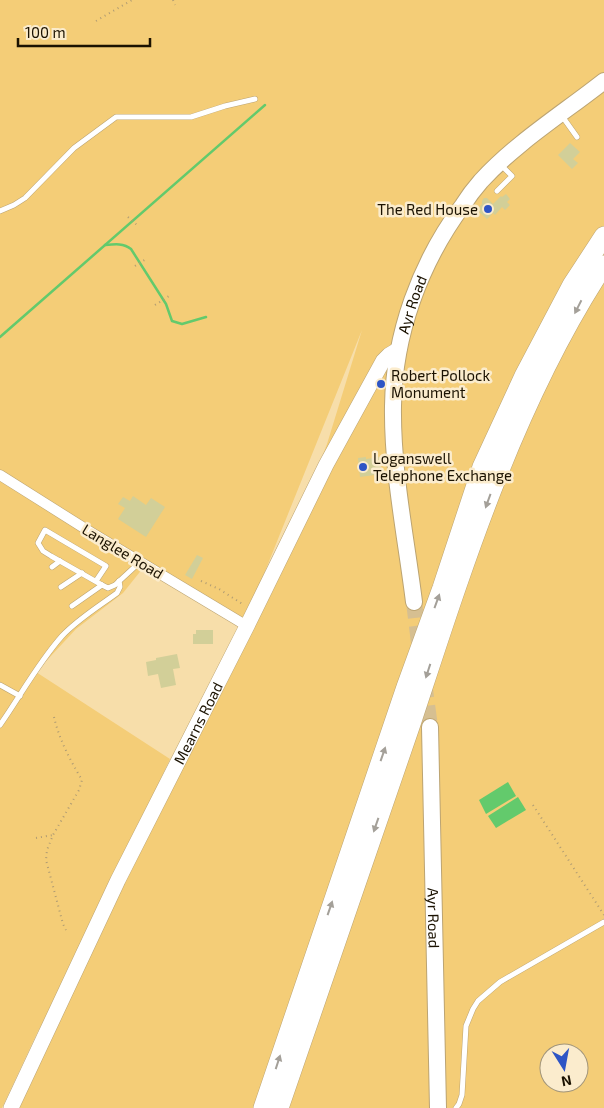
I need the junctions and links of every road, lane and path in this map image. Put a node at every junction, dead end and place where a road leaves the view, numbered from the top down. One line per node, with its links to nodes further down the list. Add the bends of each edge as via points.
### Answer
1 (132, 0): 4 (path)
2 (172, 0): 3 (path)
3 (176, 5)
4 (96, 21)
5 (604, 81): 7 (main road, Ayr Road)
6 (256, 99): 11 (lane, via 191,117 116,117 74,148 25,198)
7 (560, 114): 8 (lane); 9 (main road, Ayr Road)
8 (577, 136)
9 (499, 163): 10 (lane, via 512,176); 20 (main road, Ayr Road, via 480,182 443,234 422,272 406,316)
10 (497, 191)
11 (0, 211)
12 (128, 217): 13 (path)
13 (136, 225)
14 (604, 236): 47 (highway, one-way to 14, via 482,467 524,376 572,285)
15 (146, 259): 17 (path)
16 (604, 265): 48 (highway, one-way to 48, via 584,295 496,478)
17 (135, 266)
18 (168, 296): 19 (path)
19 (157, 304)
20 (399, 349): 31 (main road, Ayr Road, via 393,406 395,446); 33 (street, Mearns Road, via 383,361 326,465)
21 (0, 475): 23 (street, Langlee Road)
22 (60, 561): 24 (lane); 25 (lane); 26 (lane, via 38,543 46,530 106,566)
23 (140, 561): 27 (lane); 34 (street, Langlee Road)
24 (52, 567)
25 (82, 573): 26 (lane); 30 (lane)
26 (96, 581): 29 (lane)
27 (119, 581): 29 (lane, via 108,588); 36 (lane, via 117,593 63,635 39,664)
28 (201, 581): 33 (path)
29 (102, 585): 32 (lane)
30 (61, 587)
31 (414, 602)
32 (72, 606)
33 (254, 612): 34 (street, Mearns Road)
34 (247, 626): 46 (street, Mearns Road, via 118,880)
35 (0, 684): 36 (lane)
36 (20, 696): 38 (lane)
37 (54, 716): 41 (path, via 57,732 82,780)
38 (0, 725)
39 (430, 727): 49 (main road, Ayr Road)
40 (533, 805): 43 (path)
41 (54, 835): 42 (path); 45 (path, via 46,860)
42 (36, 838)
43 (604, 915)
44 (604, 922): 50 (lane, via 500,982 478,1001 466,1026 462,1095)
45 (66, 930)
46 (11, 1108)
47 (263, 1108)
48 (279, 1108)
49 (438, 1108)
50 (456, 1108)

